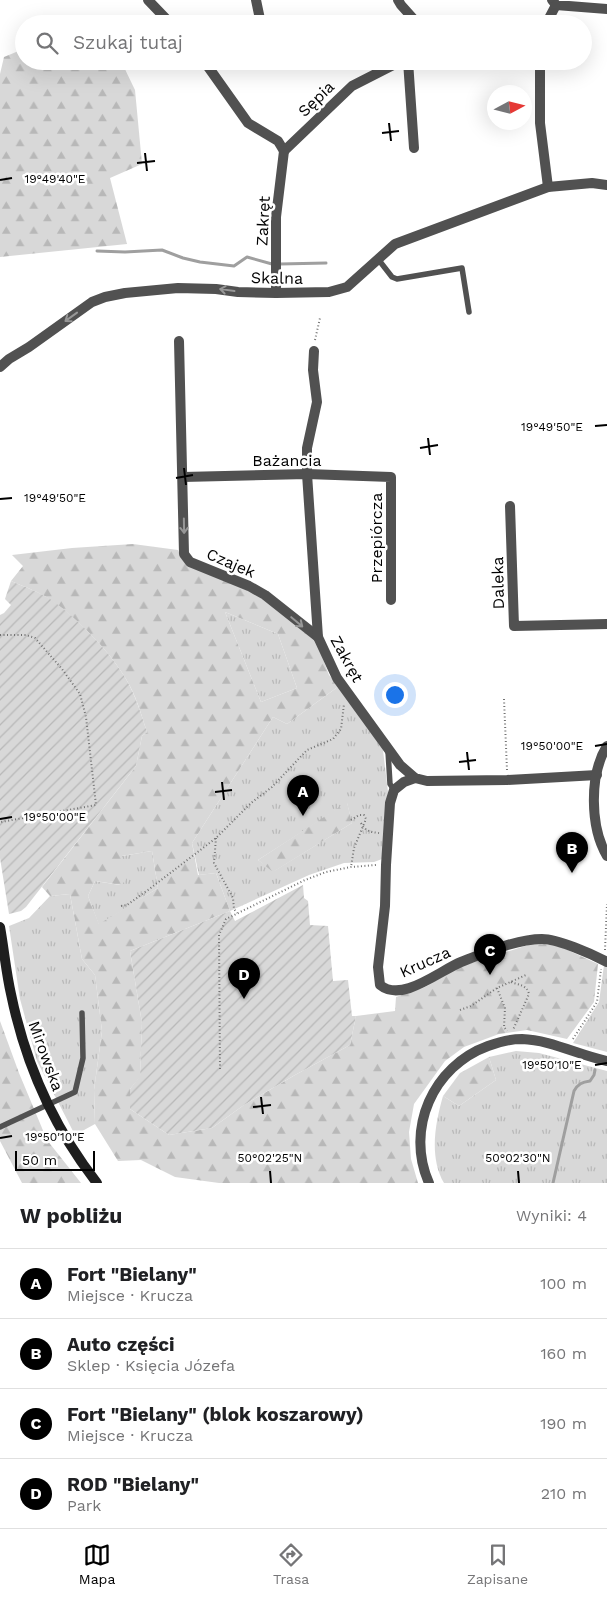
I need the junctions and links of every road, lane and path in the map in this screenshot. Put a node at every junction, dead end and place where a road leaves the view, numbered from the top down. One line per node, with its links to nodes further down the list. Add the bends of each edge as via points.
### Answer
1 (148, 0): 6 (street)
2 (256, 0): 7 (street)
3 (398, 0): 8 (street)
4 (554, 2): 5 (street); 9 (street)
5 (607, 9)
6 (162, 15)
7 (259, 15)
8 (409, 15)
9 (549, 15)
10 (210, 70): 15 (street, via 248,123 278,140)
11 (383, 70): 15 (street, Sępia, via 352,86)
12 (409, 70): 14 (street)
13 (539, 70): 17 (street, via 540,123)
14 (414, 148)
15 (284, 151): 19 (street, Zakręt, via 276,218)
16 (607, 185): 17 (street, Skalna, via 592,183)
17 (548, 187): 18 (street, Skalna, via 395,244)
18 (378, 259): 19 (street, Skalna, via 347,287 322,293); 20 (lane, via 397,279 462,268)
19 (276, 293): 24 (street, Skalna, one-way to 24, via 178,288 105,297 92,302)
20 (469, 312)
21 (320, 318): 23 (path)
22 (179, 341): 26 (street, Czajek)
23 (314, 351): 25 (street, Zakręt, via 317,402 307,448)
24 (0, 367)
25 (307, 474): 26 (street, Bażancia); 27 (street, Bażancia); 32 (street, Zakręt)
26 (183, 477): 32 (street, Czajek, one-way to 32, via 184,554 190,562 265,595)
27 (391, 477): 29 (street, Przepiórcza)
28 (510, 506): 30 (street, Daleka, via 514,626)
29 (391, 600)
30 (607, 624)
31 (0, 635): 41 (path, via 35,638 80,694 86,717 96,804 0,822)
32 (318, 637): 33 (street, Zakręt)
33 (347, 692): 36 (street, Zakręt); 46 (path, via 340,729 333,739 307,750)
34 (504, 699): 39 (path)
35 (607, 746): 37 (street)
36 (388, 749): 38 (street, Zakręt); 40 (lane, via 390,784)
37 (597, 775): 39 (street); 47 (street, via 594,792 596,827)
38 (416, 778): 39 (street, via 426,781); 40 (street)
39 (507, 780)
40 (394, 790): 45 (street, Krucza)
41 (0, 818)
42 (351, 820): 44 (path, via 364,815)
43 (361, 823): 44 (path)
44 (363, 828): 45 (path); 49 (path, via 354,848)
45 (388, 832): 48 (street, Krucza)
46 (216, 838): 51 (path, via 127,905); 52 (path, via 214,863 233,898)
47 (607, 856)
48 (386, 865): 49 (path); 54 (street, Krucza, via 378,967 380,985 386,989 404,990 458,963 526,940 554,940)
49 (351, 867): 52 (path, via 305,880)
50 (607, 904): 54 (path)
51 (120, 906)
52 (237, 913): 63 (path, via 226,919 219,935)
53 (0, 927): 64 (main road, Mirowska, via 10,993 31,1065)
54 (604, 963): 60 (path, via 597,1002)
55 (526, 975): 56 (path)
56 (511, 982): 57 (path); 61 (path, via 525,986 529,994 513,1030)
57 (497, 988): 58 (path); 61 (path, via 505,1008 504,1027)
58 (460, 1010)
59 (82, 1013): 64 (lane, via 83,1058 75,1092)
60 (574, 1038)
61 (512, 1040): 62 (street, via 542,1042); 67 (street, via 481,1048 457,1062 434,1090 423,1115 420,1144 422,1166)
62 (607, 1061)
63 (220, 1069)
64 (48, 1104): 65 (lane); 66 (main road, Mirowska)
65 (0, 1127)
66 (97, 1183)
67 (429, 1183)

